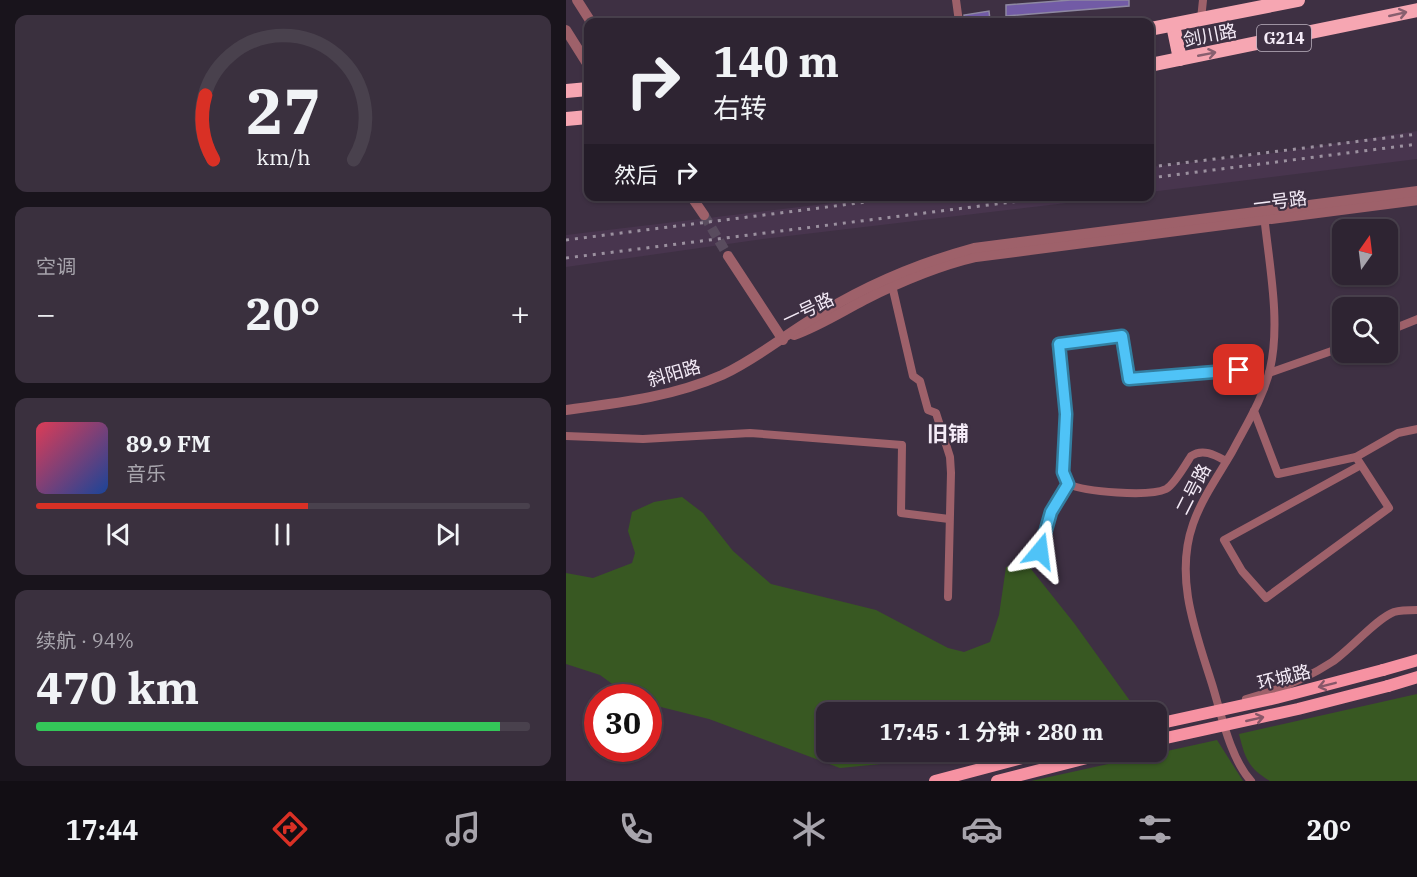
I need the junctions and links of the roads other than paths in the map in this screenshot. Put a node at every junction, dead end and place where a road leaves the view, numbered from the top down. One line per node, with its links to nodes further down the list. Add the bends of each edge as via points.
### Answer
1 (576, 0): 6 (street)
2 (956, 0): 7 (street)
3 (1203, 0): 8 (street)
4 (1298, 0): 8 (highway, 剑川路 / G214)
5 (1418, 10): 13 (highway, 剑川路 / G214, one-way to 5)
6 (588, 18)
7 (958, 18)
8 (1201, 19): 9 (highway, 剑川路 / G214)
9 (1173, 25): 10 (highway, 剑川路 / G214); 13 (highway)
10 (1154, 28)
11 (566, 30): 12 (street)
12 (584, 59)
13 (1180, 59): 14 (highway, 剑川路 / G214)
14 (1154, 63)
15 (584, 89): 16 (highway)
16 (566, 91)
17 (584, 117): 18 (highway)
18 (566, 119)
19 (1418, 191): 23 (street, 一号路)
20 (1418, 200): 23 (street, 一号路)
21 (694, 201): 22 (street)
22 (704, 215)
23 (1264, 216): 25 (street, 一号路, via 987,245 932,261); 31 (street, 二号路, via 1275,335)
24 (728, 256): 28 (street)
25 (891, 282): 28 (street, 一号路, via 806,322); 39 (street, via 913,376 920,381 928,410 936,414 950,457)
26 (1418, 319): 27 (street)
27 (1398, 327)
28 (783, 340): 32 (street, 斜阳路, via 736,368 691,387)
29 (1332, 351): 31 (street)
30 (1239, 370): 38 (street, via 1129,379 1122,336 1059,344 1066,414 1063,472)
31 (1269, 373): 33 (street, 二号路)
32 (566, 410)
33 (1254, 411): 36 (street, 二号路); 37 (street, via 1278,474)
34 (1418, 429): 37 (street, via 1398,434)
35 (566, 436): 39 (street, via 643,439 750,433 902,445 901,513)
36 (1226, 461): 38 (street, via 1201,451 1196,453 1170,486 1159,491 1093,490); 45 (street, 二号路, via 1193,523 1186,556 1191,616)
37 (1358, 461): 37 (street, via 1389,508 1266,598 1242,571 1224,540)
38 (1068, 484): 40 (street, via 1051,512)
39 (949, 519): 41 (street)
40 (1040, 551)
41 (948, 597)
42 (1418, 610): 45 (street, via 1396,611 1386,616 1348,650 1305,677)
43 (1418, 660): 46 (main road, 环城路, one-way to 46, bridge)
44 (1418, 677): 47 (main road, 环城路, one-way to 44, bridge)
45 (1219, 706): 52 (street, 二号路, via 1236,755)
46 (1167, 722)
47 (1167, 738)
48 (1006, 762): 50 (main road)
49 (1071, 762): 51 (main road)
50 (935, 781)
51 (997, 781)
52 (1251, 781)

